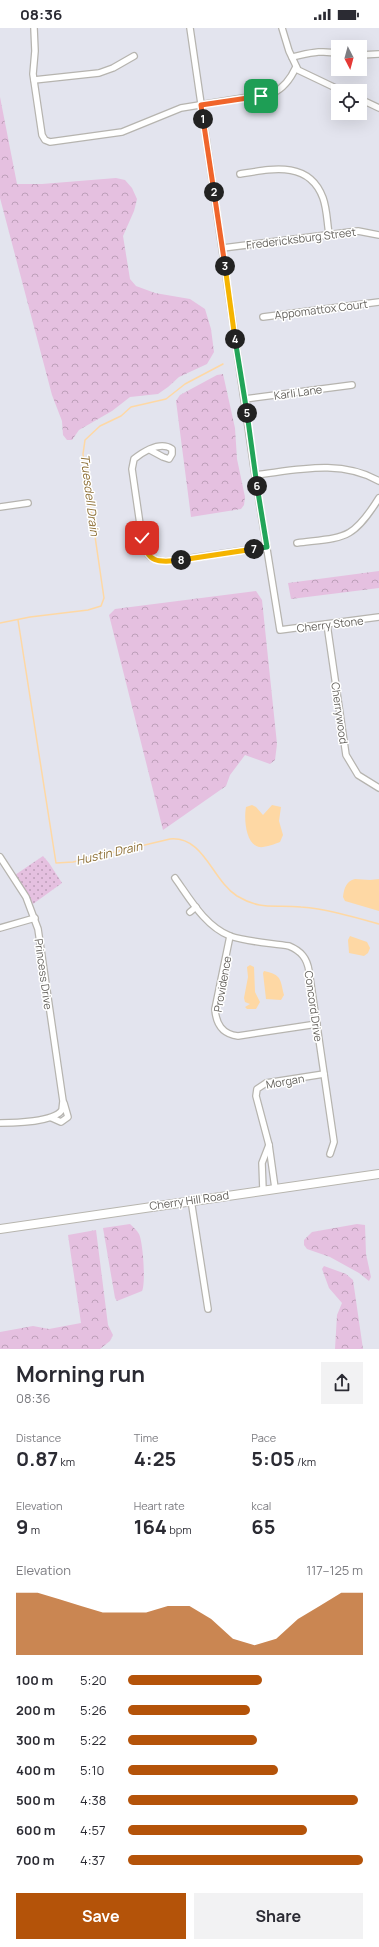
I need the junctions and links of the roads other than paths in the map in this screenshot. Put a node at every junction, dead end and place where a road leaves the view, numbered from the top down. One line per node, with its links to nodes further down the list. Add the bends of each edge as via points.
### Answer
1 (34, 28): 10 (street)
2 (190, 28): 13 (street)
3 (282, 28): 8 (street)
4 (331, 52): 8 (street)
5 (367, 54): 6 (street)
6 (379, 54)
7 (134, 56): 10 (street, via 99,73)
8 (292, 57): 9 (street)
9 (296, 67): 11 (street, via 300,72); 13 (street, via 282,88 273,93)
10 (34, 80): 13 (street, via 42,135 46,141 122,132 170,112)
11 (331, 86)
12 (367, 102): 14 (street)
13 (201, 105): 18 (street)
14 (379, 108)
15 (240, 174): 16 (street, via 282,168 294,170 305,176 318,188 323,198)
16 (329, 234): 17 (street, Fredericksburg Street, via 358,231); 18 (street, Fredericksburg Street)
17 (379, 234)
18 (222, 248): 22 (street)
19 (379, 302): 20 (street, Appomattox Court)
20 (263, 317)
21 (352, 385): 22 (street, Karli Lane)
22 (245, 400): 24 (street)
23 (150, 450): 30 (street, via 143,452 134,460 132,469 144,549 150,558 160,562 171,561)
24 (255, 475): 25 (street, via 335,467 362,473); 30 (street)
25 (379, 481)
26 (379, 498): 29 (street, via 366,520 351,532 339,537)
27 (28, 503): 28 (street)
28 (0, 507)
29 (297, 543)
30 (267, 547): 32 (street, Cherry Stone, via 280,630)
31 (379, 617): 32 (street, Cherry Stone)
32 (327, 624): 33 (street, Cherrywood, via 346,755 358,775)
33 (379, 788)
34 (0, 857): 38 (street, Princess Drive, via 26,897)
35 (176, 878): 36 (street, Concord Drive)
36 (196, 907): 37 (street); 40 (street, Concord Drive, via 210,923)
37 (190, 912)
38 (35, 918): 39 (street); 43 (street, Princess Drive, via 63,1101 62,1110 52,1118)
39 (0, 928)
40 (230, 936): 41 (street, Concord Drive, via 289,946 300,952 308,966); 41 (street, Providence, via 216,1008 216,1020 223,1030 238,1036)
41 (317, 1024): 42 (street, Concord Drive)
42 (324, 1074): 44 (street, Morgan, via 266,1082 259,1086 256,1096); 45 (street, Concord Drive, via 334,1142)
43 (0, 1123)
44 (269, 1145): 47 (street); 48 (street, via 262,1163)
45 (330, 1154)
46 (379, 1174): 47 (main road, Cherry Hill Road)
47 (274, 1188): 48 (main road, Cherry Hill Road)
48 (264, 1190): 49 (main road, Cherry Hill Road)
49 (191, 1200): 50 (main road, Cherry Hill Road); 51 (street)
50 (0, 1229)
51 (208, 1309)

